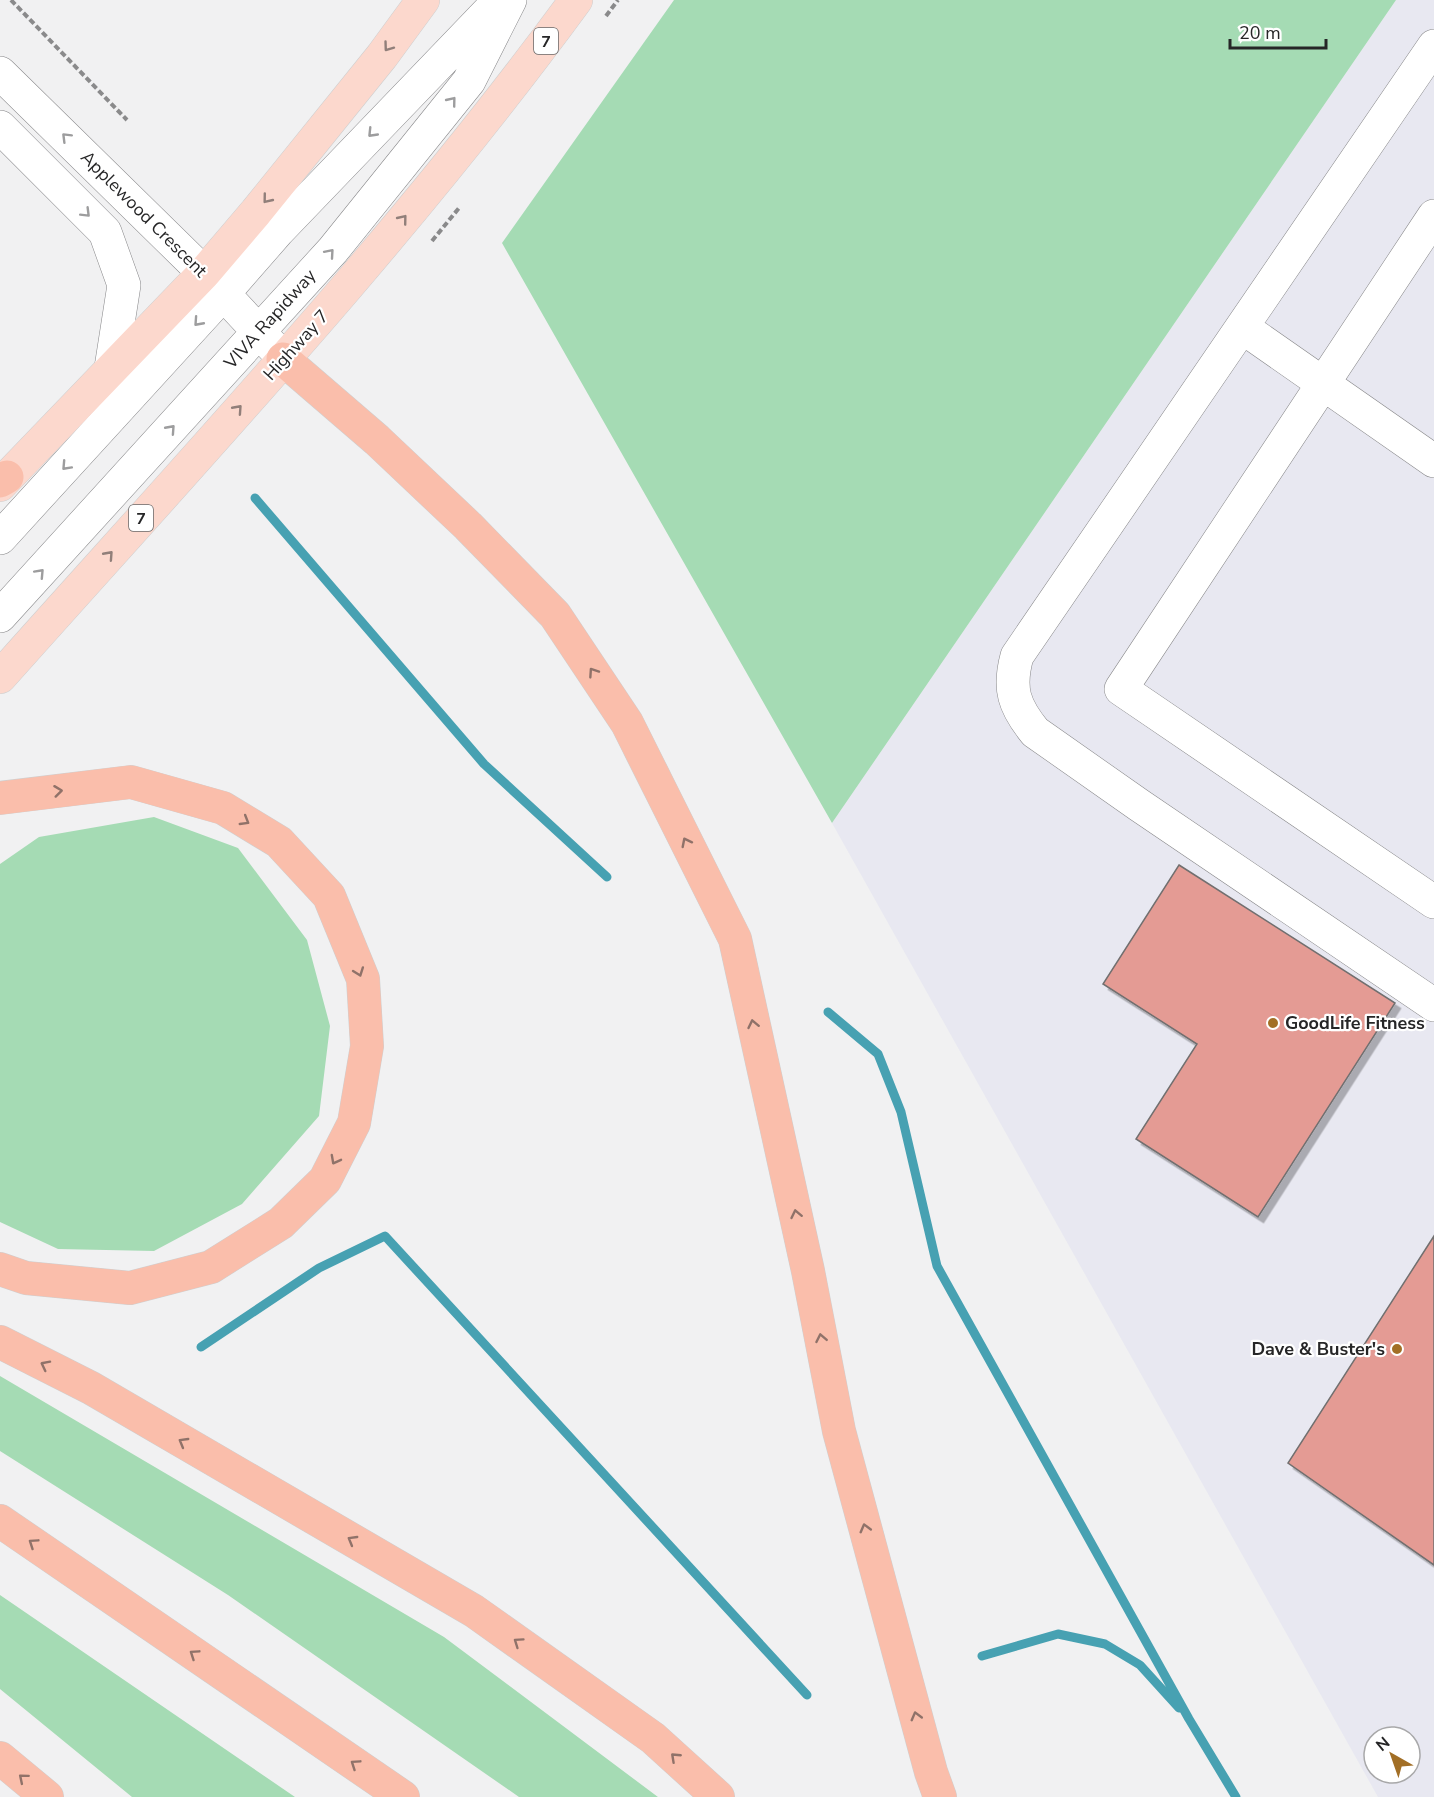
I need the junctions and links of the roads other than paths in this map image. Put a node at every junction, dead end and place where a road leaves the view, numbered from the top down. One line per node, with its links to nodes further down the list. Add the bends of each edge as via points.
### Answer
1 (423, 0): 9 (main road, one-way to 9, via 271,194)
2 (501, 0): 9 (street, one-way to 9, via 296,212)
3 (510, 0): 11 (street, VIVA Rapidway, one-way to 3, via 333,250 469,81)
4 (576, 0): 12 (main road, Highway 7 / 7, one-way to 4, via 343,293 516,82)
5 (1434, 46): 10 (street)
6 (0, 73): 9 (street, Applewood Crescent, one-way to 6)
7 (0, 127): 13 (street, one-way to 13, via 105,232 124,285)
8 (1434, 216): 14 (street)
9 (214, 284): 11 (street, Applewood Crescent); 13 (main road); 17 (street, one-way to 17)
10 (1242, 327): 14 (street); 22 (street, via 1017,656 1012,674 1014,700 1035,732 1139,805)
11 (259, 331): 12 (street, Applewood Crescent); 18 (street, VIVA Rapidway, one-way to 11)
12 (283, 359): 19 (main road, Highway 7 / 7, one-way to 12); 30 (highway, one-way to 12, via 839,1431 735,939 627,723 555,615 377,440)
13 (111, 368): 16 (main road)
14 (1324, 384): 15 (street); 21 (street, via 1121,689)
15 (1434, 461)
16 (2, 481)
17 (0, 537)
18 (0, 616)
19 (0, 677)
20 (0, 798): 23 (highway, one-way to 23, via 131,782 223,808 279,842 329,896 363,979 367,1046 354,1123 325,1180 281,1223 211,1267 130,1288 26,1278)
21 (1434, 902)
22 (1431, 996)
23 (0, 1269)
24 (0, 1342): 29 (highway, one-way to 24, via 653,1738 474,1611 91,1388)
25 (0, 1521): 28 (highway, one-way to 25)
26 (0, 1758): 27 (highway, one-way to 26)
27 (47, 1797)
28 (403, 1797)
29 (718, 1797)
30 (940, 1797)

